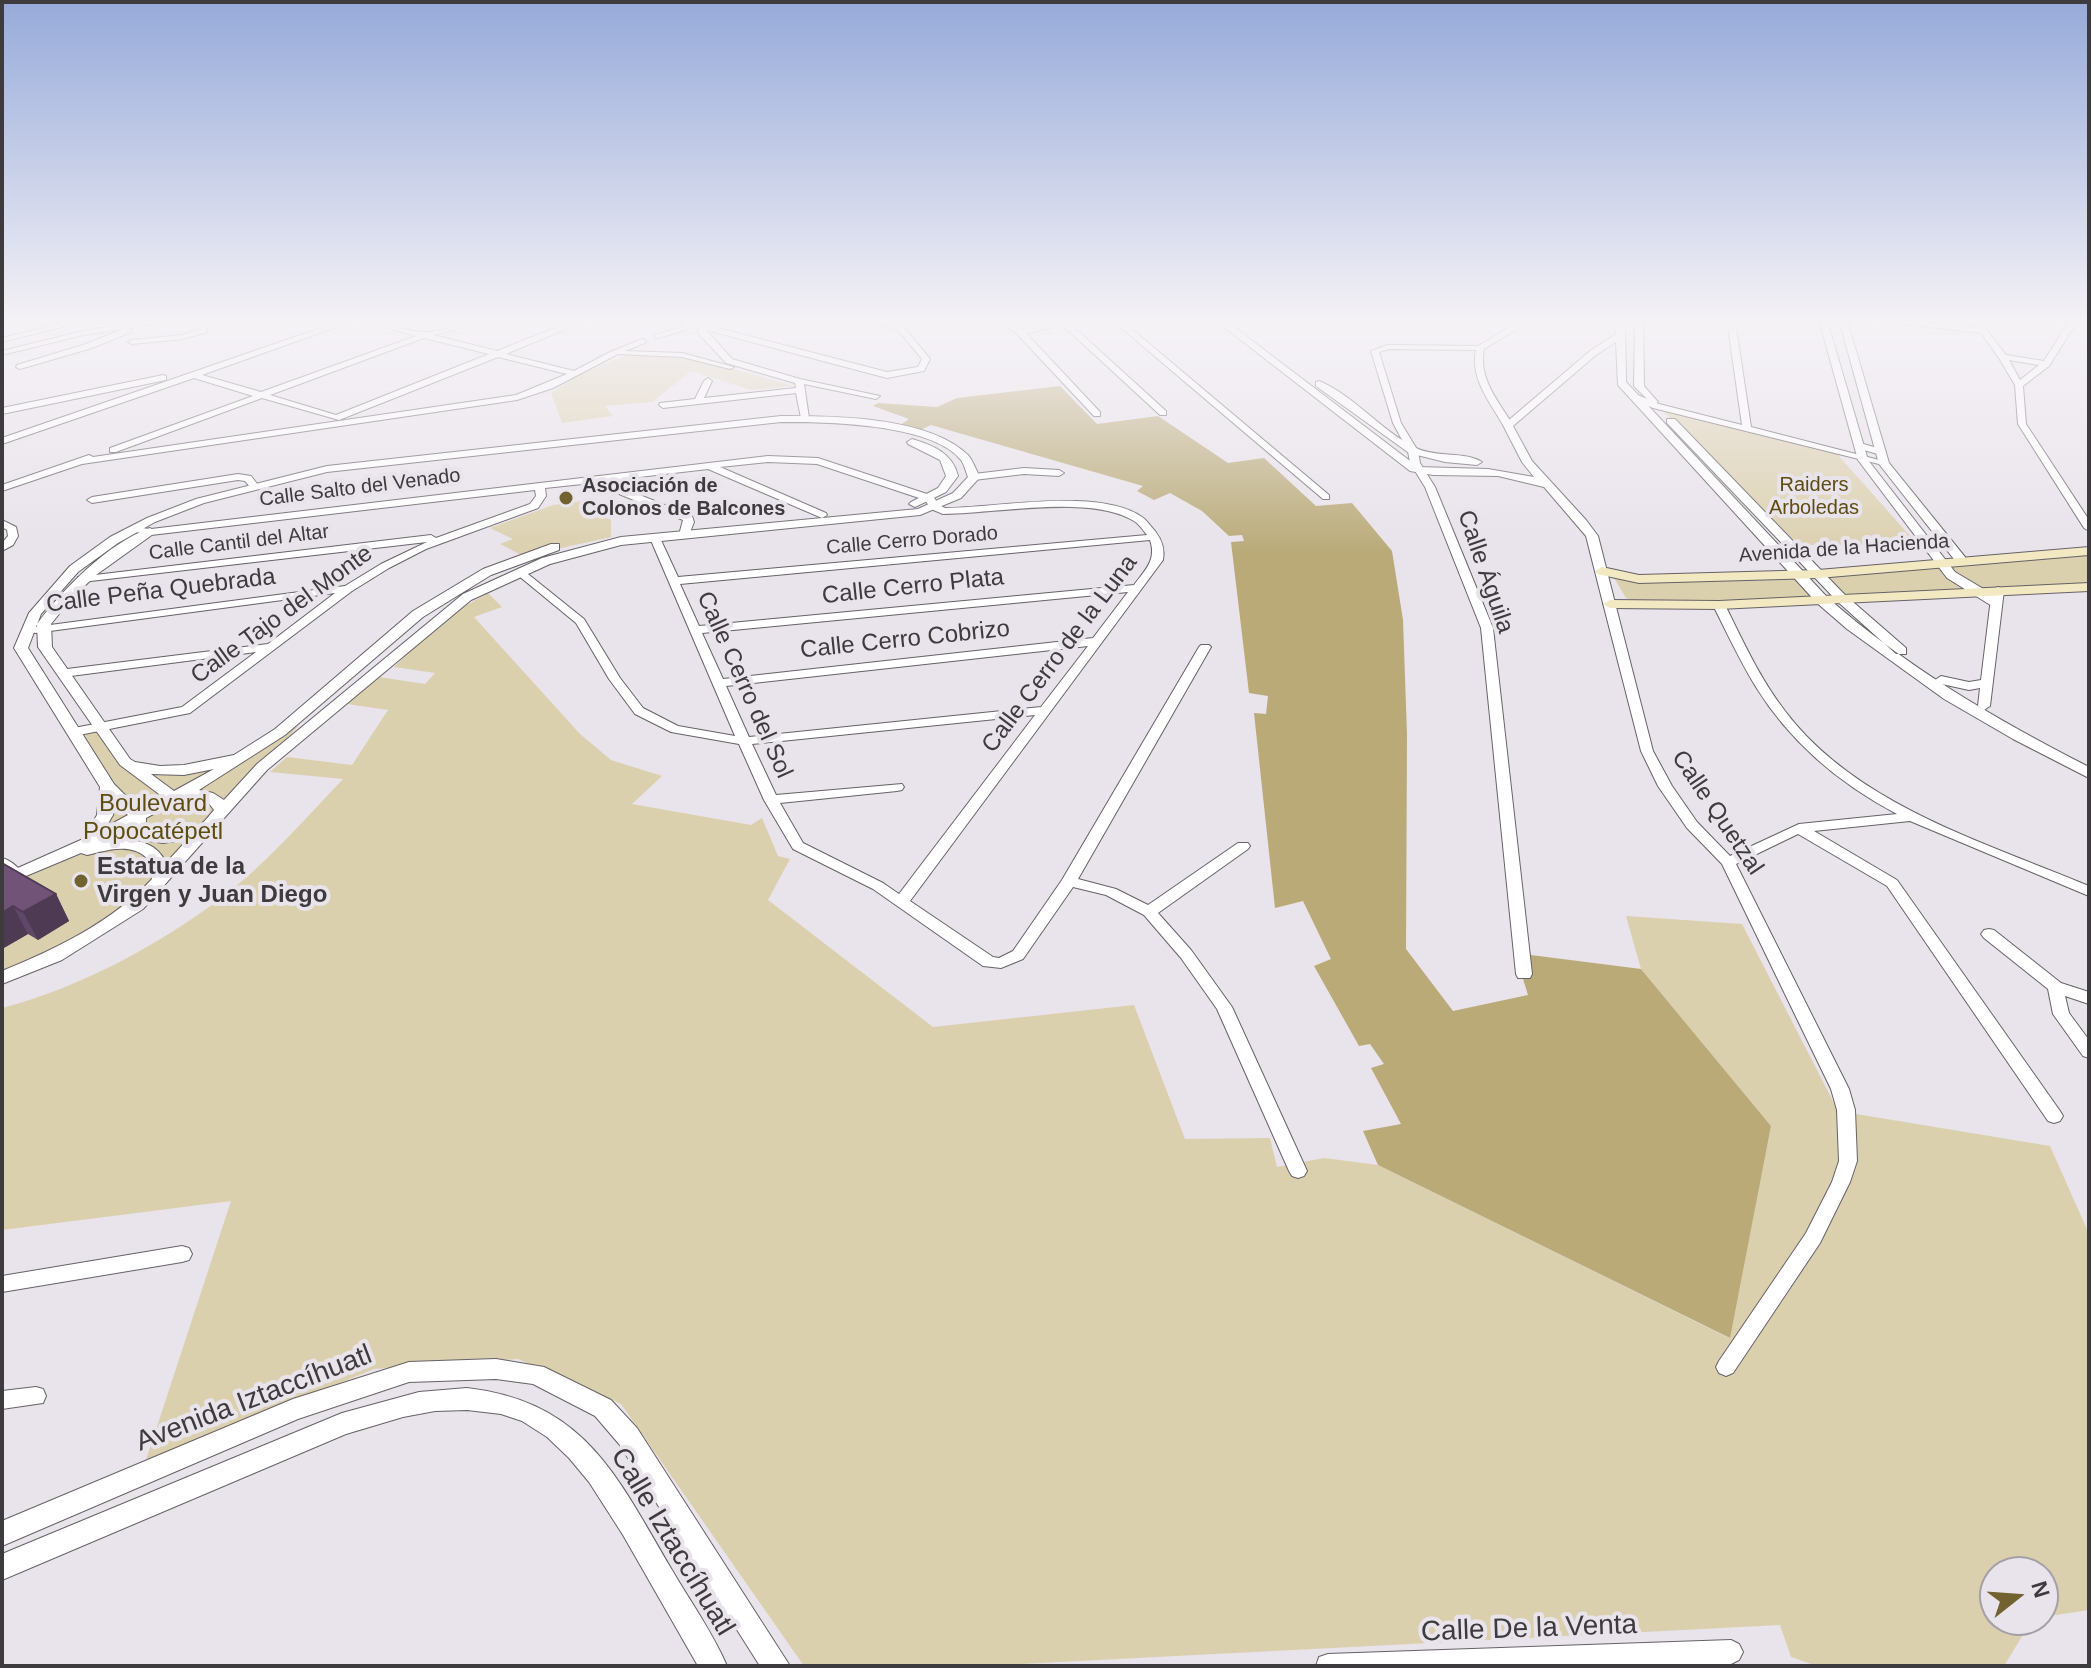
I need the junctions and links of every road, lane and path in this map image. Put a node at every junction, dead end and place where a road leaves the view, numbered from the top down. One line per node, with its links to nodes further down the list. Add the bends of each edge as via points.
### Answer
1 (69, 398): 27 (street)
2 (124, 398): 37 (street)
3 (254, 398): 42 (street)
4 (276, 398): 30 (street)
5 (386, 398): 30 (street)
6 (511, 398): 35 (street)
7 (700, 398): 24 (street)
8 (719, 398): 24 (street)
9 (802, 398): 31 (street)
10 (1081, 398): 29 (street)
11 (1146, 398): 28 (street)
12 (1208, 398): 53 (street)
13 (1320, 398): 45 (street)
14 (1340, 398): 39 (street)
15 (1389, 398): 39 (street, Calle Águila)
16 (1493, 398): 34 (street)
17 (1540, 398): 34 (street)
18 (1641, 398): 73 (street)
19 (1644, 398): 26 (street)
20 (1742, 398): 36 (street)
21 (1846, 398): 38 (street)
22 (1865, 398): 40 (street)
23 (2020, 398): 58 (street, via 2022,424)
24 (698, 401): 25 (street)
25 (663, 405)
26 (1656, 406): 36 (street); 72 (street)
27 (2, 411)
28 (1163, 413)
29 (1097, 414)
30 (336, 418): 35 (street)
31 (805, 418): 32 (street); 33 (street)
32 (818, 423): 33 (street); 47 (street, via 882,426 944,442 968,458); 55 (street, via 887,435 933,451 950,465 952,476)
33 (746, 425): 49 (street, via 327,469); 61 (street, via 277,486 232,498)
34 (1508, 425): 43 (street, Calle Quetzal)
35 (309, 427): 42 (street)
36 (1747, 430): 41 (street)
37 (2, 441)
38 (1860, 446): 40 (street); 41 (street)
39 (1413, 451): 43 (street, via 1445,459); 45 (street, Calle Águila)
40 (1882, 458): 41 (street); 68 (street)
41 (1863, 460): 69 (street)
42 (83, 461): 52 (street)
43 (1527, 462): 51 (street, Calle Quetzal)
44 (706, 465): 48 (street, Calle Salto del Venado); 55 (street, Calle Cerro de la Luna, via 818,461); 56 (street)
45 (1421, 471): 51 (street, via 1505,473); 125 (street, Calle Águila, via 1487,628)
46 (1059, 473): 47 (street)
47 (974, 477): 55 (street, via 954,498)
48 (590, 478): 50 (street, Calle Salto del Venado); 60 (street, via 682,514 689,522)
49 (253, 485): 54 (street, via 238,477); 59 (street)
50 (539, 485): 61 (street, Calle Salto del Venado); 62 (street, Calle Tajo del Monte, via 534,506)
51 (1549, 485): 70 (street, Calle Quetzal, via 1592,536)
52 (2, 488)
53 (1326, 497)
54 (92, 500)
55 (932, 502): 56 (street); 60 (street, via 900,516); 64 (street, Calle Cerro de la Luna, via 958,512 1097,505 1129,515)
56 (822, 515): 60 (street)
57 (2, 523): 66 (street, via 14,536)
58 (2089, 528)
59 (135, 529): 61 (street, Calle Salto del Venado); 86 (street, via 74,569 35,613)
60 (684, 531): 63 (street); 65 (street)
61 (151, 532): 74 (street)
62 (448, 536): 74 (street, Calle Cantil del Altar); 78 (street, Calle Tajo del Monte)
63 (623, 536): 65 (street); 71 (street); 100 (street, via 583,539 487,572 418,614)
64 (1154, 537): 75 (street, Calle Cerro Dorado); 77 (street, Calle Cerro de la Luna, via 1158,560)
65 (655, 538): 75 (street, Calle Cerro del Sol)
66 (2, 548)
67 (2089, 551): 68 (main road, Avenida de la Hacienda)
68 (1961, 560): 69 (main road, Avenida de la Hacienda)
69 (1942, 562): 72 (main road, Avenida de la Hacienda); 79 (street)
70 (1602, 571): 73 (main road, Avenida de la Hacienda, via 1639,579); 84 (street, Calle Quetzal)
71 (519, 572): 99 (street, via 580,621 639,711 675,729); 108 (street, via 467,597 262,767)
72 (1818, 574): 73 (main road, Avenida de la Hacienda); 81 (street)
73 (1799, 575): 82 (street)
74 (82, 579): 85 (street)
75 (673, 581): 87 (street, Calle Cerro del Sol)
76 (2089, 587): 80 (main road, Avenida de la Hacienda)
77 (1136, 588): 87 (street, Calle Cerro Plata); 88 (street, Calle Cerro de la Luna)
78 (348, 589): 85 (street, Calle Peña Quebrada); 89 (street, Calle Tajo del Monte)
79 (1975, 591): 80 (main road, Avenida de la Hacienda); 81 (main road, Avenida de la Hacienda)
80 (1998, 597): 94 (street)
81 (1841, 598): 82 (main road, Avenida de la Hacienda); 92 (street)
82 (1822, 600): 83 (main road, Avenida de la Hacienda); 103 (street, via 1914,673 2009,733)
83 (1719, 605): 84 (main road, Avenida de la Hacienda); 110 (street, via 1770,700 1797,733 1889,806)
84 (1610, 606): 117 (street, Calle Quetzal, via 1647,751 1692,825)
85 (44, 629): 86 (street, Calle Peña Quebrada); 91 (street, via 45,647)
86 (28, 630): 98 (street, via 21,648)
87 (695, 630): 93 (street, Calle Cerro del Sol)
88 (1097, 641): 93 (street, Calle Cerro Cobrizo); 96 (street, Calle Cerro de la Luna)
89 (268, 647): 91 (street); 97 (street, Calle Tajo del Monte, via 186,710)
90 (1205, 647): 120 (street)
91 (63, 673): 97 (street)
92 (1941, 680): 94 (street, via 1969,686); 95 (street)
93 (718, 683): 99 (street, Calle Cerro del Sol)
94 (1987, 683): 95 (street)
95 (1984, 706): 102 (street)
96 (1045, 710): 99 (street); 122 (street, Calle Cerro de la Luna)
97 (102, 727): 98 (street, Calle Tajo del Monte); 101 (street)
98 (74, 732): 104 (street)
99 (744, 741): 107 (street, Calle Cerro del Sol)
100 (252, 752): 101 (street, via 166,771); 106 (street)
101 (125, 762): 106 (street)
102 (2089, 763)
103 (2089, 773)
104 (108, 787): 109 (street); 113 (street, via 105,815)
105 (897, 787): 107 (street)
106 (173, 797): 108 (street, via 205,795); 109 (street)
107 (771, 800): 122 (street, Calle Cerro del Sol, via 798,846)
108 (222, 810): 111 (street)
109 (138, 817): 111 (street, via 140,833 152,839); 113 (street)
110 (1912, 817): 112 (street); 121 (street)
111 (206, 828): 119 (street)
112 (1799, 828): 117 (street); 130 (street, via 1892,883)
113 (89, 842): 115 (street)
114 (1243, 846): 123 (street)
115 (66, 855): 118 (street); 119 (street, via 101,846 141,847 156,856)
116 (2, 862): 118 (street)
117 (1728, 862): 134 (street, Calle Quetzal, via 1840,1089 1848,1161 1813,1238)
118 (10, 878)
119 (160, 881): 126 (street, via 137,905 56,956)
120 (1069, 881): 122 (street, via 1018,955 1001,963 980,958); 123 (street, via 1111,892)
121 (2089, 891)
122 (901, 902)
123 (1149, 912): 131 (street, via 1224,1007)
124 (1989, 934): 127 (street)
125 (1524, 974)
126 (2, 978)
127 (2055, 987): 128 (street); 129 (street, via 2061,1014)
128 (2089, 998)
129 (2089, 1052)
130 (2054, 1116)
131 (1298, 1171)
132 (182, 1254): 133 (street)
133 (2, 1284)
134 (1726, 1367)
135 (36, 1396): 136 (street)
136 (2, 1400)
137 (2, 1534): 141 (street, Avenida Iztaccíhuatl, via 293,1410 409,1372 496,1369 536,1374 603,1408 628,1436)
138 (2, 1567): 140 (street, Calle Iztaccíhuatl, via 342,1424 397,1407 470,1399 538,1418 575,1445 604,1478)
139 (1731, 1652): 142 (street, Calle De la Venta)
140 (713, 1666)
141 (776, 1666)
142 (1328, 1666)

